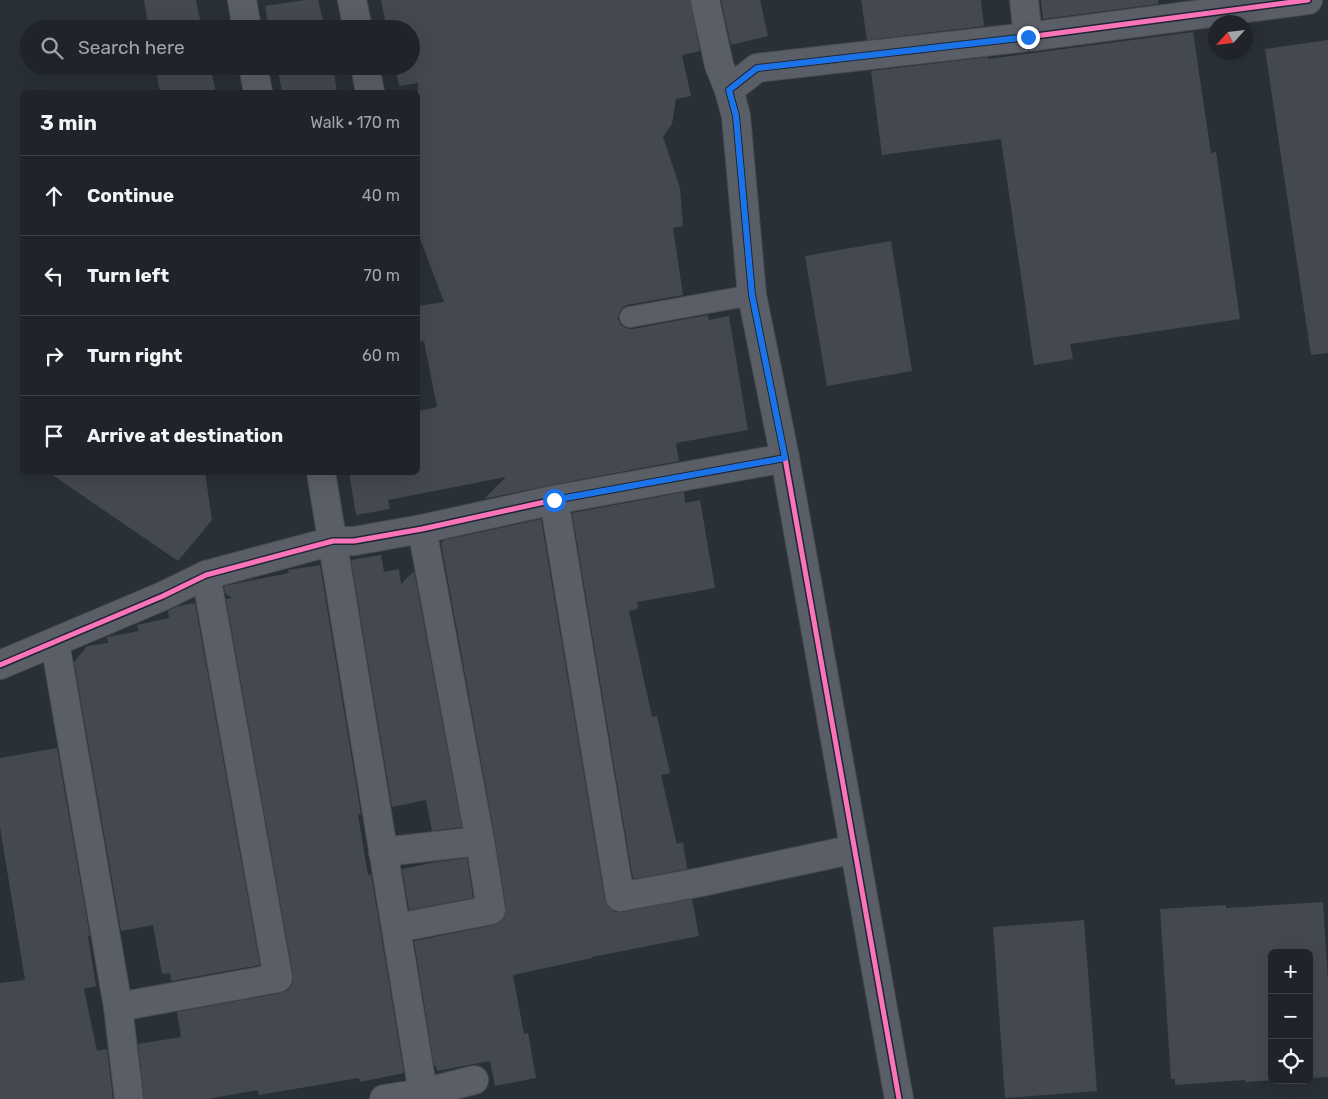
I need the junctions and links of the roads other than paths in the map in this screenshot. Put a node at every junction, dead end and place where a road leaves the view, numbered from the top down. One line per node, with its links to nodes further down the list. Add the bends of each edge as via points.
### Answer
1 (242, 0): 6 (street)
2 (352, 0): 7 (street)
3 (705, 0): 13 (street, via 719,65)
4 (1024, 0): 8 (street)
5 (1308, 0): 8 (street)
6 (245, 20)
7 (356, 20)
8 (1028, 37): 13 (street, via 757,68)
9 (255, 75): 11 (street)
10 (367, 75): 12 (street)
11 (258, 90)
12 (370, 90)
13 (729, 90): 14 (street, via 736,116)
14 (752, 295): 15 (lane); 16 (street)
15 (630, 317)
16 (785, 458): 18 (street); 25 (street)
17 (321, 475): 20 (street)
18 (554, 500): 19 (street); 25 (street, via 620,897)
19 (422, 529): 20 (street, via 354,541); 24 (street)
20 (332, 541): 21 (street); 26 (street)
21 (206, 575): 22 (street); 28 (street, via 278,978)
22 (55, 643): 23 (street); 28 (street)
23 (0, 664)
24 (480, 841): 26 (street); 27 (street, via 491,910)
25 (855, 849): 33 (street)
26 (384, 852): 27 (street)
27 (397, 928): 30 (street)
28 (118, 1007): 31 (street)
29 (474, 1080): 30 (street)
30 (422, 1093): 32 (street)
31 (129, 1099)
32 (384, 1099)
33 (899, 1099)

